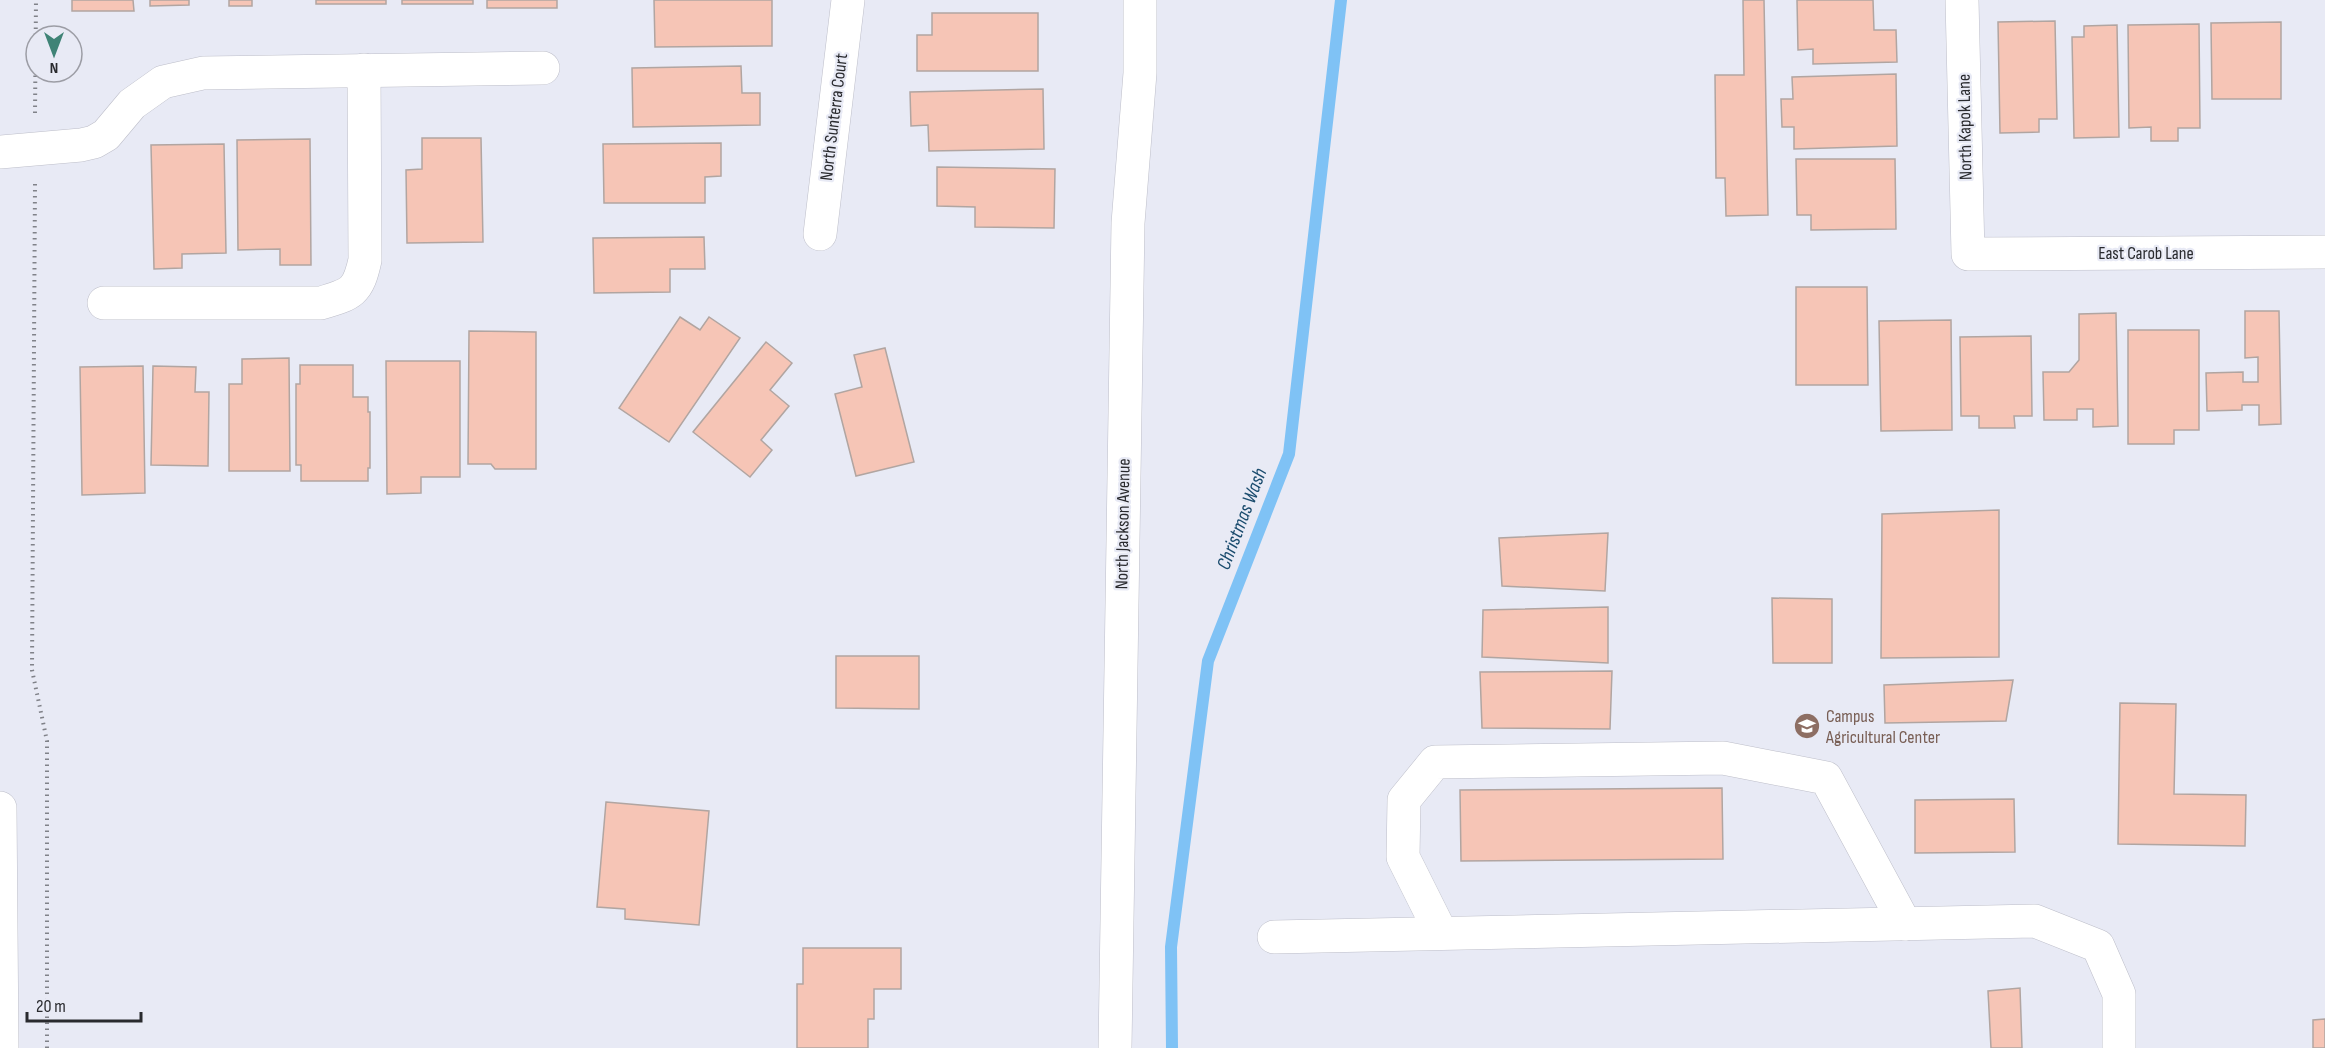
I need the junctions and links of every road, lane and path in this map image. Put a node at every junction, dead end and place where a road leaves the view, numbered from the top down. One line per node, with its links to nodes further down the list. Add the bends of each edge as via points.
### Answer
1 (36, 0): 7 (path)
2 (848, 0): 9 (street, North Sunterra Court)
3 (1140, 0): 19 (street, North Jackson Avenue, via 1140,73 1128,223)
4 (1962, 0): 11 (street, North Kapok Lane)
5 (543, 68): 6 (street)
6 (364, 70): 7 (street, via 229,71 186,76 163,82 148,92 132,104 106,135 94,142); 12 (street, via 366,260 361,281 346,296 321,303)
7 (35, 148): 8 (street); 18 (path, via 32,670 47,741)
8 (0, 152)
9 (819, 234)
10 (2325, 252): 11 (street, East Carob Lane)
11 (1968, 254)
12 (104, 303)
13 (0, 808): 17 (street)
14 (1905, 924): 15 (street); 15 (street, via 1826,778 1723,758 1435,762 1404,800 1403,857); 20 (street, via 2035,921 2098,946 2119,994)
15 (1441, 933): 16 (street)
16 (1274, 937)
17 (2, 1048)
18 (47, 1048)
19 (1115, 1048)
20 (2119, 1048)

